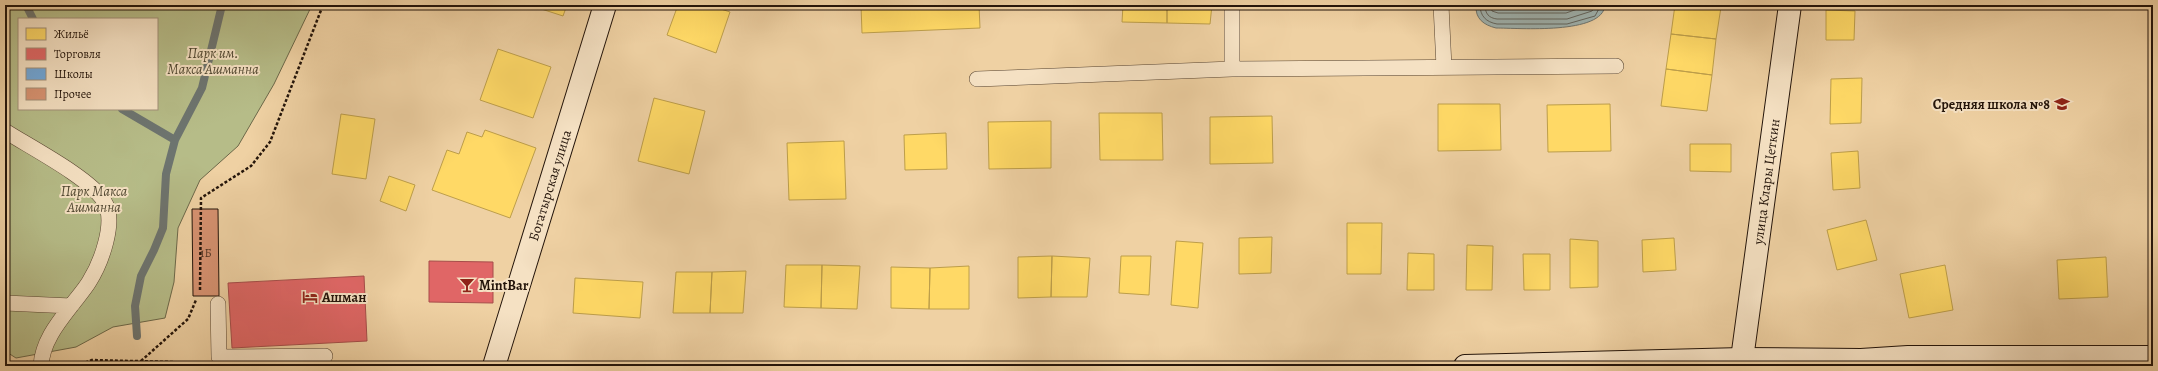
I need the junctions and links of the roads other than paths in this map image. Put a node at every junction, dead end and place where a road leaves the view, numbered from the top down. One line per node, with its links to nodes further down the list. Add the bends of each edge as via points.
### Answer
1 (605, 5): 20 (street, Богатырская улица)
2 (1232, 5): 7 (lane)
3 (1441, 5): 6 (lane)
4 (1790, 5): 15 (street, улица Клары Цеткин)
5 (1616, 66): 6 (lane)
6 (1444, 67): 7 (lane)
7 (1232, 69): 8 (lane)
8 (977, 79)
9 (5, 131): 12 (lane, via 89,184 105,201 109,221 104,249 90,282)
10 (5, 303): 12 (lane)
11 (218, 304): 16 (lane, via 220,357)
12 (71, 306): 19 (lane, via 41,352)
13 (325, 356): 16 (lane)
14 (2153, 357): 17 (street)
15 (1742, 359): 18 (street); 22 (street)
16 (261, 362)
17 (1908, 362): 18 (street)
18 (1861, 363)
19 (41, 366)
20 (494, 366)
21 (1465, 366): 22 (street)
22 (1546, 366)

